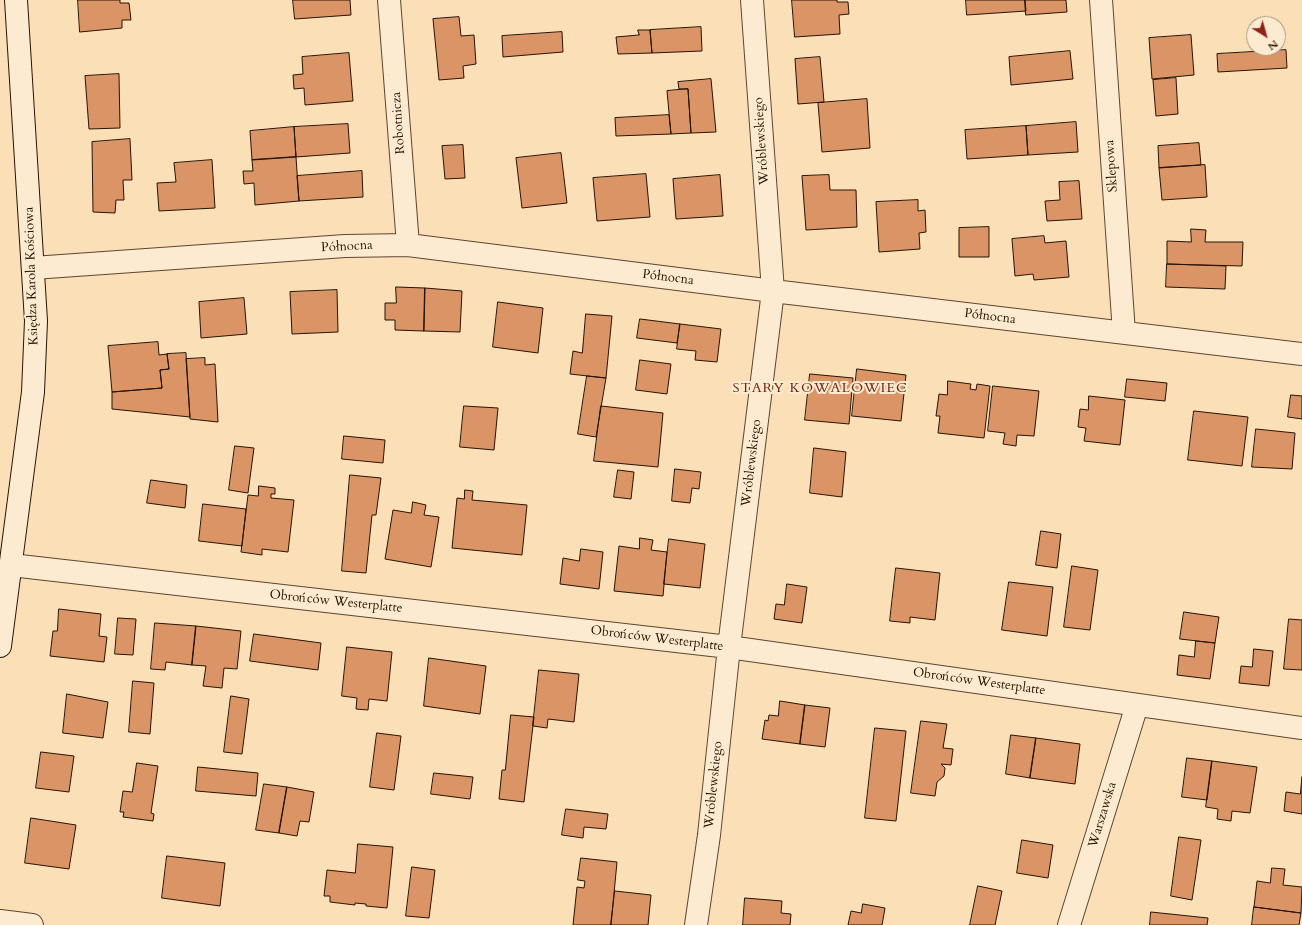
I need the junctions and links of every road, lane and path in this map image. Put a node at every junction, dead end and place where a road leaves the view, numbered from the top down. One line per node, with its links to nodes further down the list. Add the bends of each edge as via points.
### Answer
1 (16, 0): 6 (street, Księdza Karola Kościowa)
2 (390, 0): 5 (street, Robotnicza)
3 (752, 0): 7 (street, Wróblewskiego)
4 (1101, 0): 8 (street, Sklepowa)
5 (408, 245): 6 (street, Północna, via 346,246); 7 (street, Północna)
6 (33, 268): 10 (street, Księdza Karola Kościowa, via 36,321 33,392)
7 (773, 291): 8 (street, Północna); 12 (street, Wróblewskiego)
8 (1124, 333): 9 (street, Północna)
9 (1302, 354)
10 (11, 565): 11 (street, Księdza Karola Kościowa); 12 (street, Obrońców Westerplatte)
11 (0, 646)
12 (729, 647): 13 (street, Obrońców Westerplatte); 17 (street, Wróblewskiego)
13 (1137, 705): 14 (street, Obrońców Westerplatte); 18 (street, Warszawska)
14 (1302, 728)
15 (0, 921): 16 (street)
16 (32, 925)
17 (696, 925)
18 (1069, 925)

